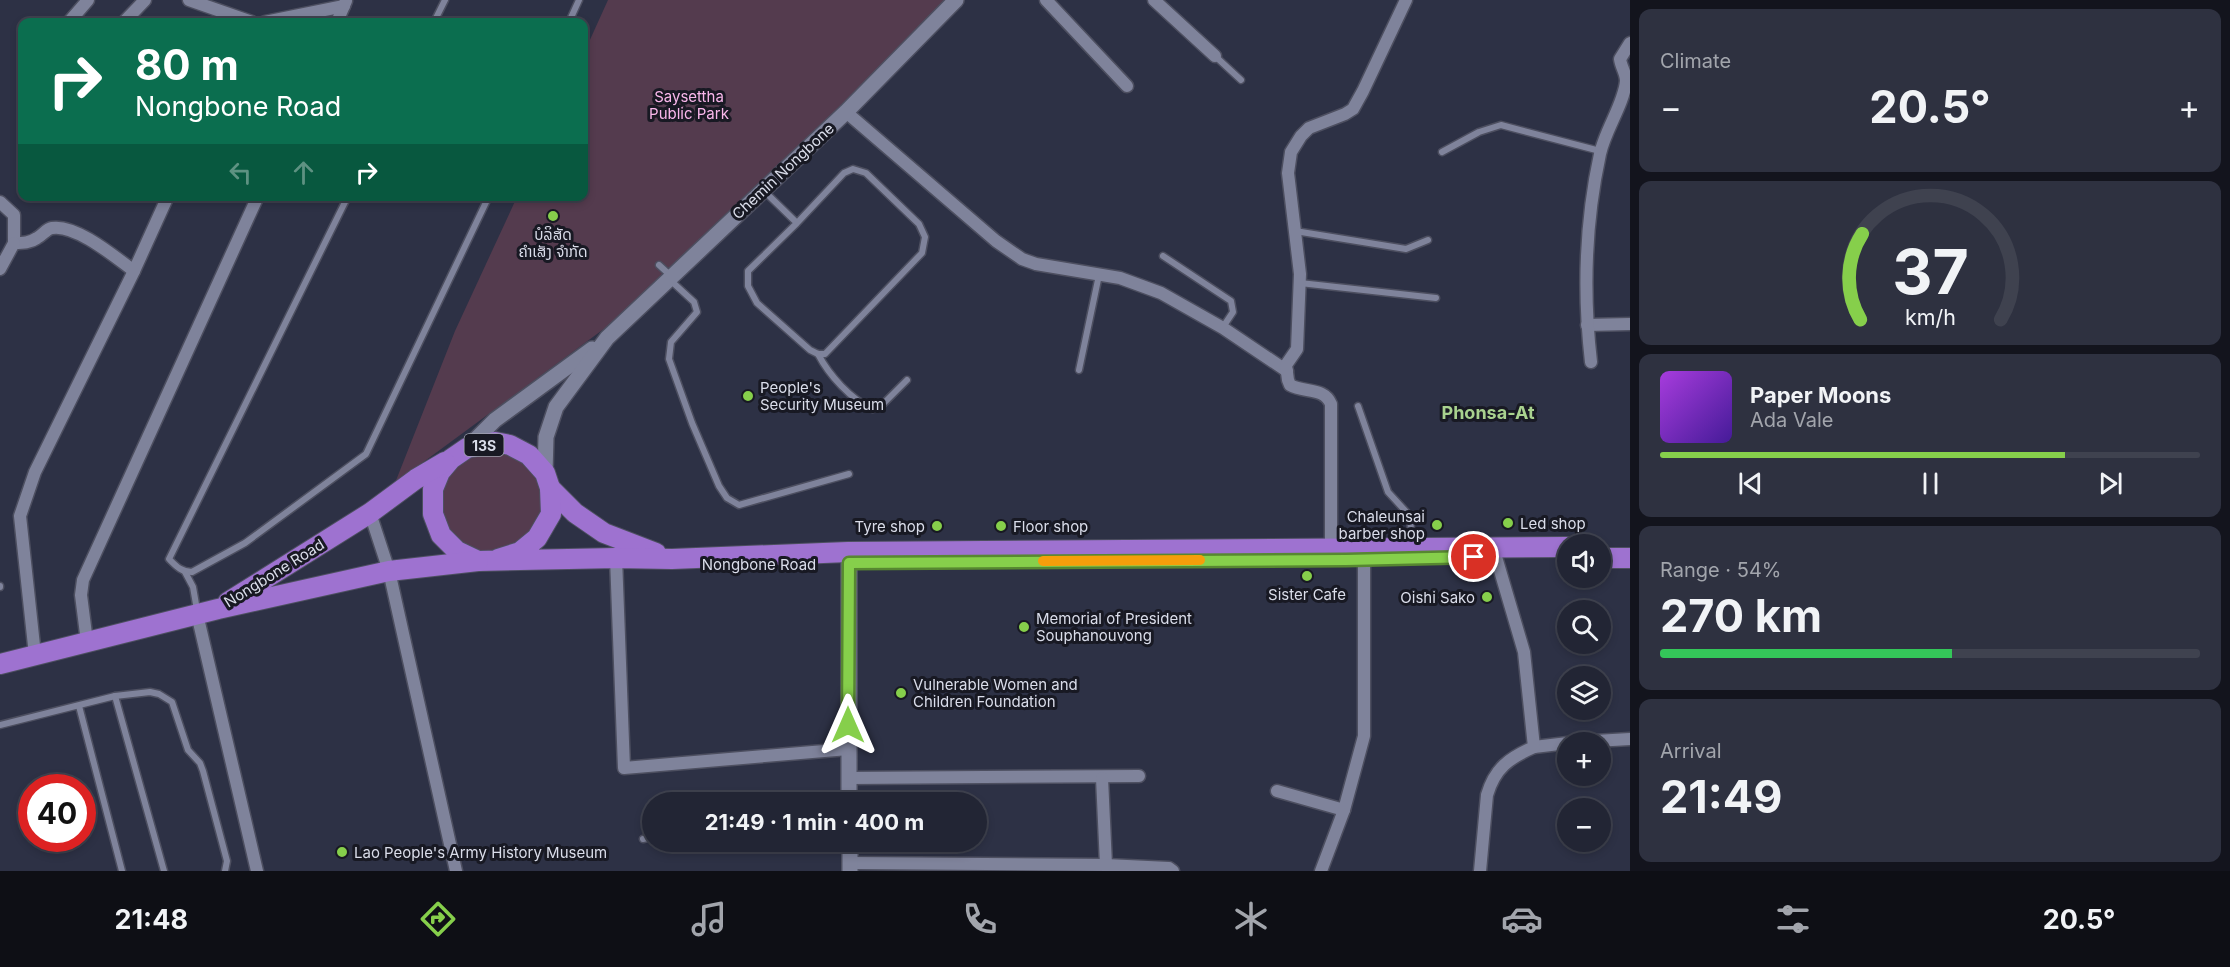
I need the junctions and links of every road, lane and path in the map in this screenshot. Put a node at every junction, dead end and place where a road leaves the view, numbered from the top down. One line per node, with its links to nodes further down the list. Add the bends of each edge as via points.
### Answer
1 (88, 0): 11 (street)
2 (145, 0): 12 (street)
3 (189, 0): 13 (street)
4 (445, 0): 16 (lane)
5 (579, 0): 17 (lane)
6 (956, 0): 23 (street, Chemin Nongbone)
7 (1046, 0): 22 (street)
8 (1154, 0): 19 (street)
9 (1406, 0): 33 (street, via 1353,109 1309,128 1294,144 1288,173)
10 (346, 3): 14 (street); 15 (street)
11 (72, 18)
12 (128, 18)
13 (241, 18)
14 (282, 18)
15 (339, 18)
16 (436, 18)
17 (571, 18)
18 (1630, 43): 20 (street, via 1620,59)
19 (1215, 56): 21 (lane)
20 (1628, 79): 24 (street)
21 (1241, 80)
22 (1127, 86)
23 (846, 112): 26 (street, Chemin Nongbone); 40 (street, via 1009,251 1036,264)
24 (1600, 151): 25 (lane, via 1501,125); 45 (street, via 1585,274)
25 (1442, 152)
26 (763, 190): 32 (lane); 41 (street, Chemin Nongbone)
27 (166, 201): 39 (street)
28 (256, 201): 77 (street, via 83,580)
29 (346, 201): 74 (lane, via 169,559)
30 (487, 201): 74 (lane, via 366,454 245,543 192,572)
31 (0, 202): 35 (street, via 14,215)
32 (797, 223): 48 (lane, via 748,271 748,286 757,303); 48 (lane, via 844,173 854,169 866,173 920,224 925,237 922,253 916,260 825,354)
33 (1294, 231): 34 (lane, via 1406,249); 42 (street)
34 (1428, 240)
35 (15, 243): 38 (street); 39 (street, via 28,243 48,228 60,227 90,241)
36 (1163, 256): 46 (lane, via 1231,301 1233,312)
37 (659, 265): 41 (lane)
38 (0, 269)
39 (134, 271): 78 (street, via 35,472 20,516)
40 (1100, 274): 46 (street, via 1151,289); 50 (lane)
41 (670, 277): 47 (street, Chemin Nongbone, via 629,309); 55 (lane, via 694,302 697,312 671,342 669,359 703,451 727,498 739,505)
42 (1299, 283): 43 (lane); 51 (street, via 1297,349 1288,360)
43 (1436, 298)
44 (1630, 324): 45 (street)
45 (1587, 325): 49 (street)
46 (1222, 328): 51 (street)
47 (607, 338): 54 (street, Nongbone Road, via 495,420); 56 (street, via 556,407 546,437)
48 (818, 354): 52 (lane, via 834,377 863,405 873,409 884,404)
49 (1591, 363)
50 (1079, 370)
51 (1287, 371): 62 (street, via 1290,385 1321,393 1331,404)
52 (907, 380)
53 (1358, 406): 61 (lane, via 1388,492 1410,516)
54 (459, 454): 56 (highway, Nongbone Road / 13S, via 495,442 510,445 529,455); 57 (highway, Nongbone Road / 13S); 71 (highway, Nongbone Road / 13S, via 440,472 432,489 432,514 441,535 457,551)
55 (849, 474)
56 (548, 481): 68 (highway, Nongbone Road / 13S, via 551,514 537,538 520,552); 69 (highway, Nongbone Road / 13S, via 575,513 604,533)
57 (370, 513): 73 (street); 75 (highway, Nongbone Road / 13S)
58 (1557, 547): 61 (highway, Nongbone Road / 13S)
59 (1611, 547): 60 (highway)
60 (1630, 547)
61 (1412, 548): 62 (highway, Nongbone Road / 13S)
62 (1331, 549): 69 (highway, Nongbone Road / 13S, via 848,552)
63 (1496, 557): 65 (highway, Nongbone Road / 13S); 70 (highway, Nongbone Road / 13S); 86 (street, via 1524,652)
64 (616, 558): 68 (highway, Nongbone Road / 13S); 69 (highway, Nongbone Road / 13S); 87 (street, via 624,768)
65 (1557, 558)
66 (1611, 558): 67 (highway)
67 (1630, 558)
68 (498, 559): 71 (highway, Nongbone Road / 13S)
69 (672, 559): 72 (highway, Nongbone Road / 13S, via 707,567)
70 (1364, 559): 72 (highway, Nongbone Road / 13S); 93 (street, via 1364,736)
71 (478, 561): 73 (highway, Nongbone Road / 13S)
72 (849, 563): 87 (street)
73 (389, 571): 75 (highway, Nongbone Road / 13S); 101 (street)
74 (185, 572): 76 (lane, via 193,587)
75 (218, 609): 76 (highway, Nongbone Road / 13S)
76 (197, 614): 77 (highway, Nongbone Road / 13S); 100 (street)
77 (87, 642): 78 (highway, Nongbone Road / 13S)
78 (35, 655): 79 (highway, Nongbone Road / 13S)
79 (0, 664)
80 (115, 696): 81 (lane); 98 (lane); 99 (lane, via 150,692 172,702 188,750 203,771 227,861)
81 (78, 706): 82 (lane); 97 (lane)
82 (0, 725)
83 (1630, 739): 84 (street)
84 (1611, 740)
85 (1557, 744): 86 (street)
86 (1534, 747): 104 (street, via 1513,756 1490,784)
87 (848, 749): 89 (street)
88 (1139, 776): 90 (street)
89 (849, 778): 90 (street); 92 (street)
90 (1102, 778): 95 (street)
91 (1278, 790): 93 (street)
92 (849, 792)
93 (1344, 810): 103 (street)
94 (850, 852): 96 (street)
95 (1107, 865): 96 (street); 102 (street)
96 (851, 867)
97 (122, 871)
98 (164, 871)
99 (225, 871)
100 (257, 871)
101 (456, 871)
102 (1173, 871)
103 (1321, 871)
104 (1480, 871)

